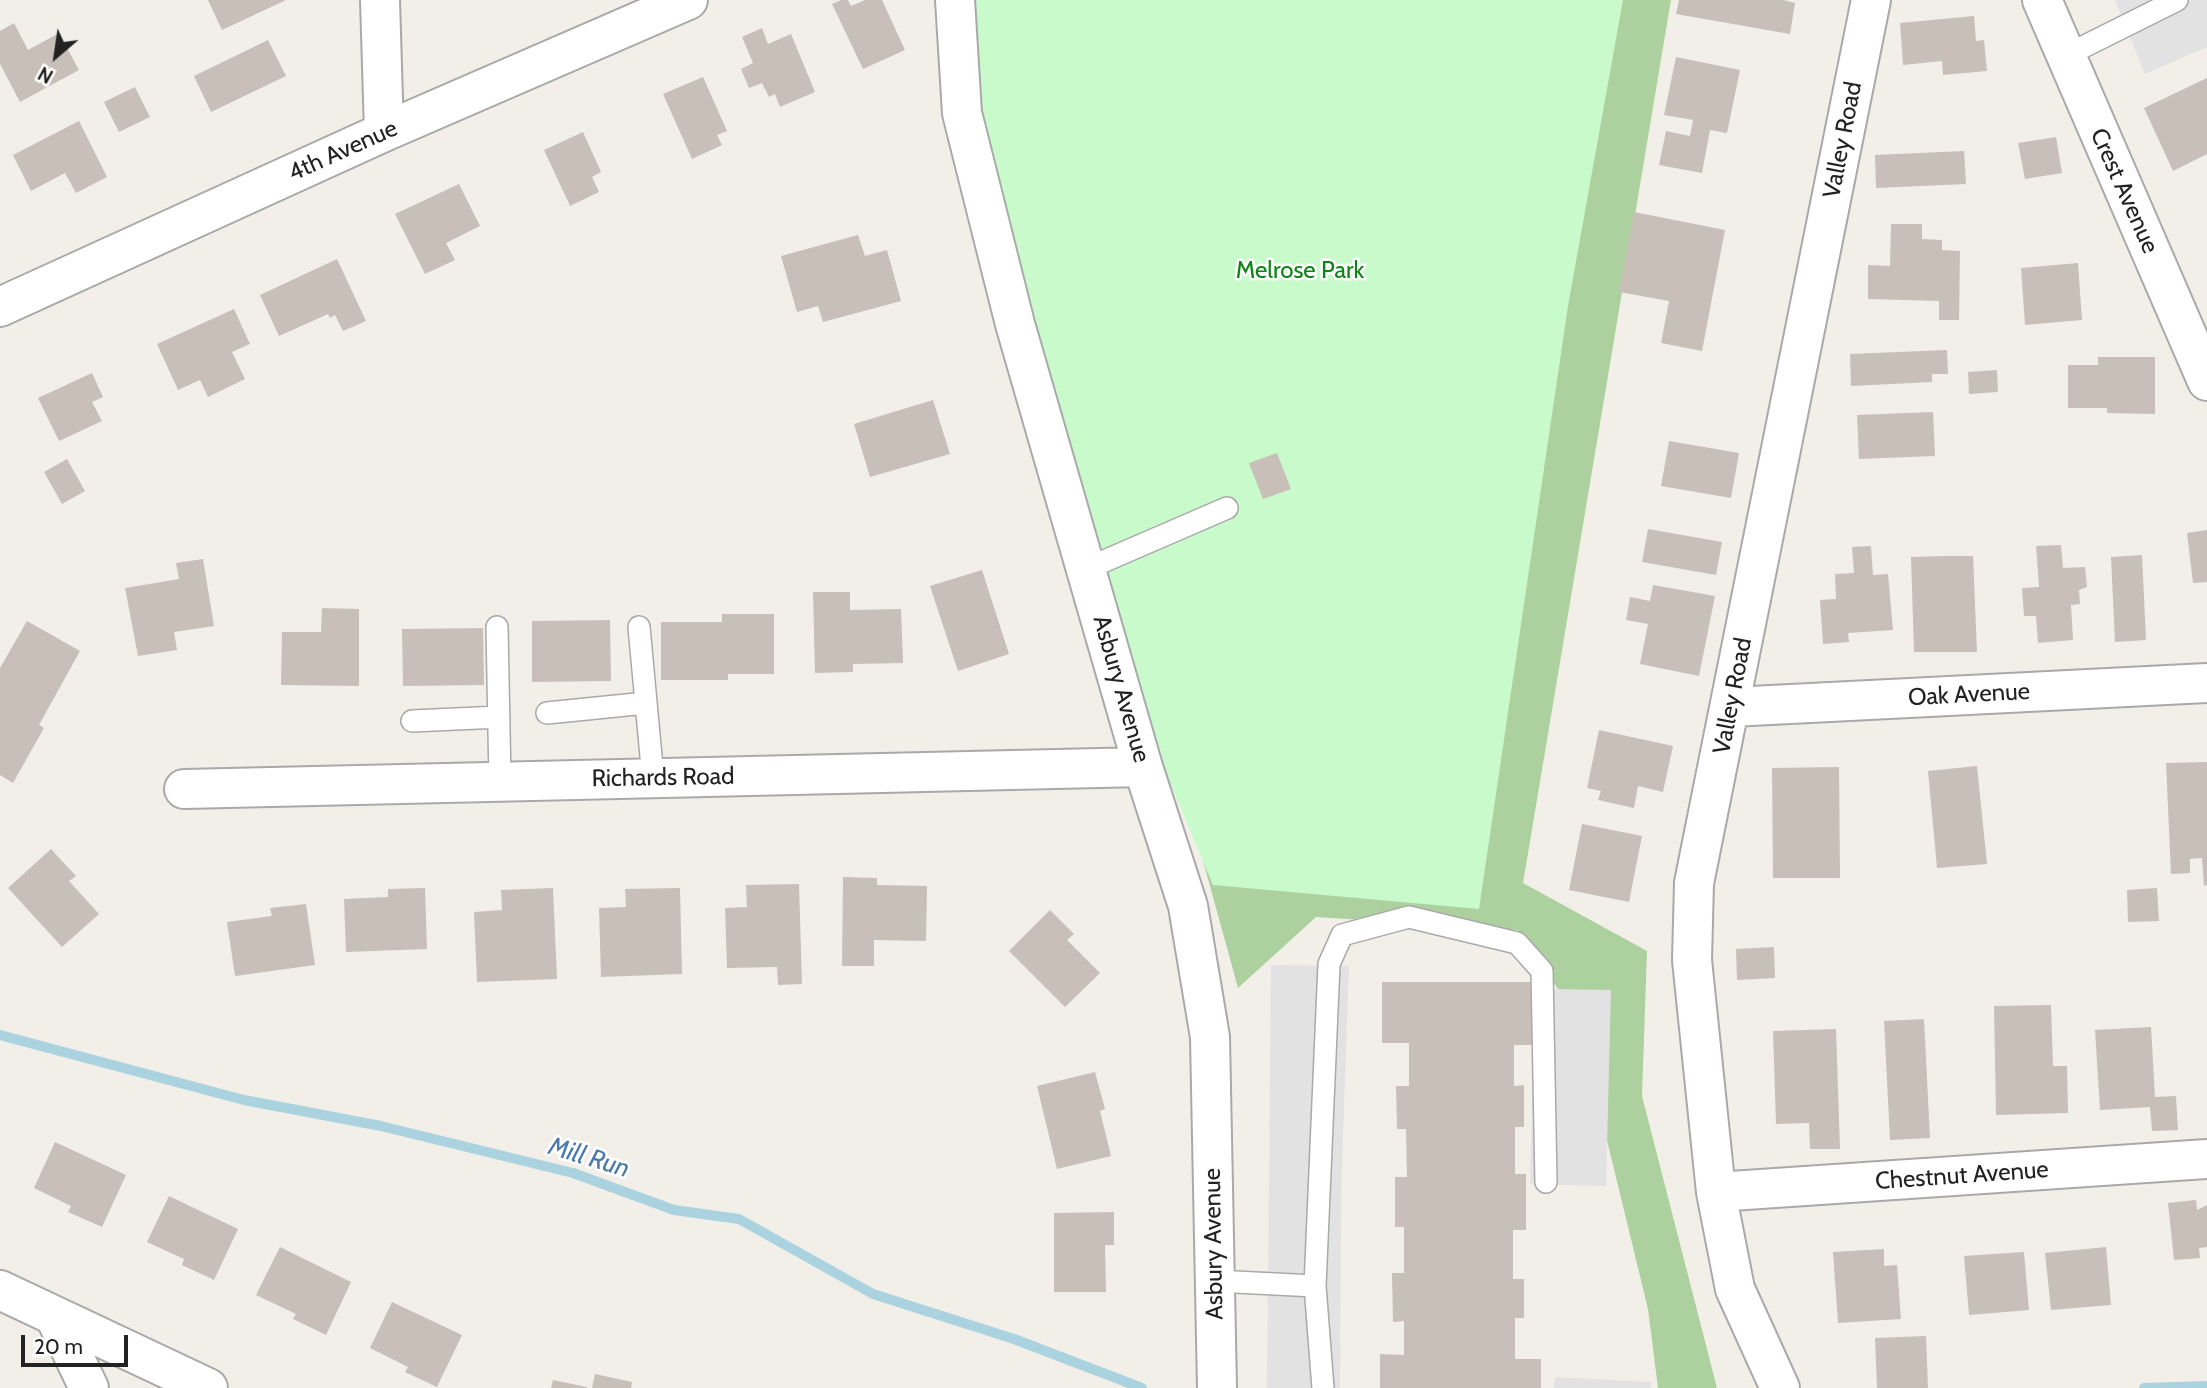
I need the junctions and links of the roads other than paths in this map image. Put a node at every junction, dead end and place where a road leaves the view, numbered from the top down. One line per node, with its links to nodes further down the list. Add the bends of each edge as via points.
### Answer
1 (380, 0): 8 (street)
2 (688, 0): 8 (street, 4th Avenue)
3 (955, 0): 12 (street, Asbury Avenue, via 962,113 1015,324)
4 (1871, 0): 17 (street, Valley Road)
5 (2042, 0): 7 (street, Crest Avenue)
6 (2177, 0): 7 (lane)
7 (2065, 56): 10 (street, Crest Avenue)
8 (384, 132): 9 (street, 4th Avenue)
9 (0, 307)
10 (2207, 381)
11 (1227, 508): 12 (lane)
12 (1086, 569): 21 (street, Asbury Avenue)
13 (639, 626): 16 (lane)
14 (497, 627): 19 (lane)
15 (2207, 683): 17 (street, Oak Avenue)
16 (646, 703): 18 (lane); 22 (lane)
17 (1731, 707): 27 (street, Valley Road, via 1694,883 1692,960)
18 (547, 713)
19 (499, 718): 20 (lane); 23 (lane)
20 (412, 721)
21 (1143, 767): 22 (street, Richards Road); 28 (street, Asbury Avenue, via 1188,906 1210,1037)
22 (653, 778): 23 (street, Richards Road)
23 (500, 782): 24 (street, Richards Road)
24 (184, 789)
25 (2207, 1159): 27 (street, Chestnut Avenue)
26 (1546, 1182): 29 (lane, via 1542,971 1517,943 1409,917 1342,935 1329,964)
27 (1716, 1192): 36 (street, Valley Road, via 1735,1289)
28 (1215, 1281): 29 (lane); 34 (street, Asbury Avenue)
29 (1315, 1286): 35 (lane)
30 (0, 1290): 31 (street)
31 (55, 1317): 32 (street); 33 (street)
32 (89, 1388)
33 (208, 1388)
34 (1217, 1388)
35 (1323, 1388)
36 (1780, 1388)

